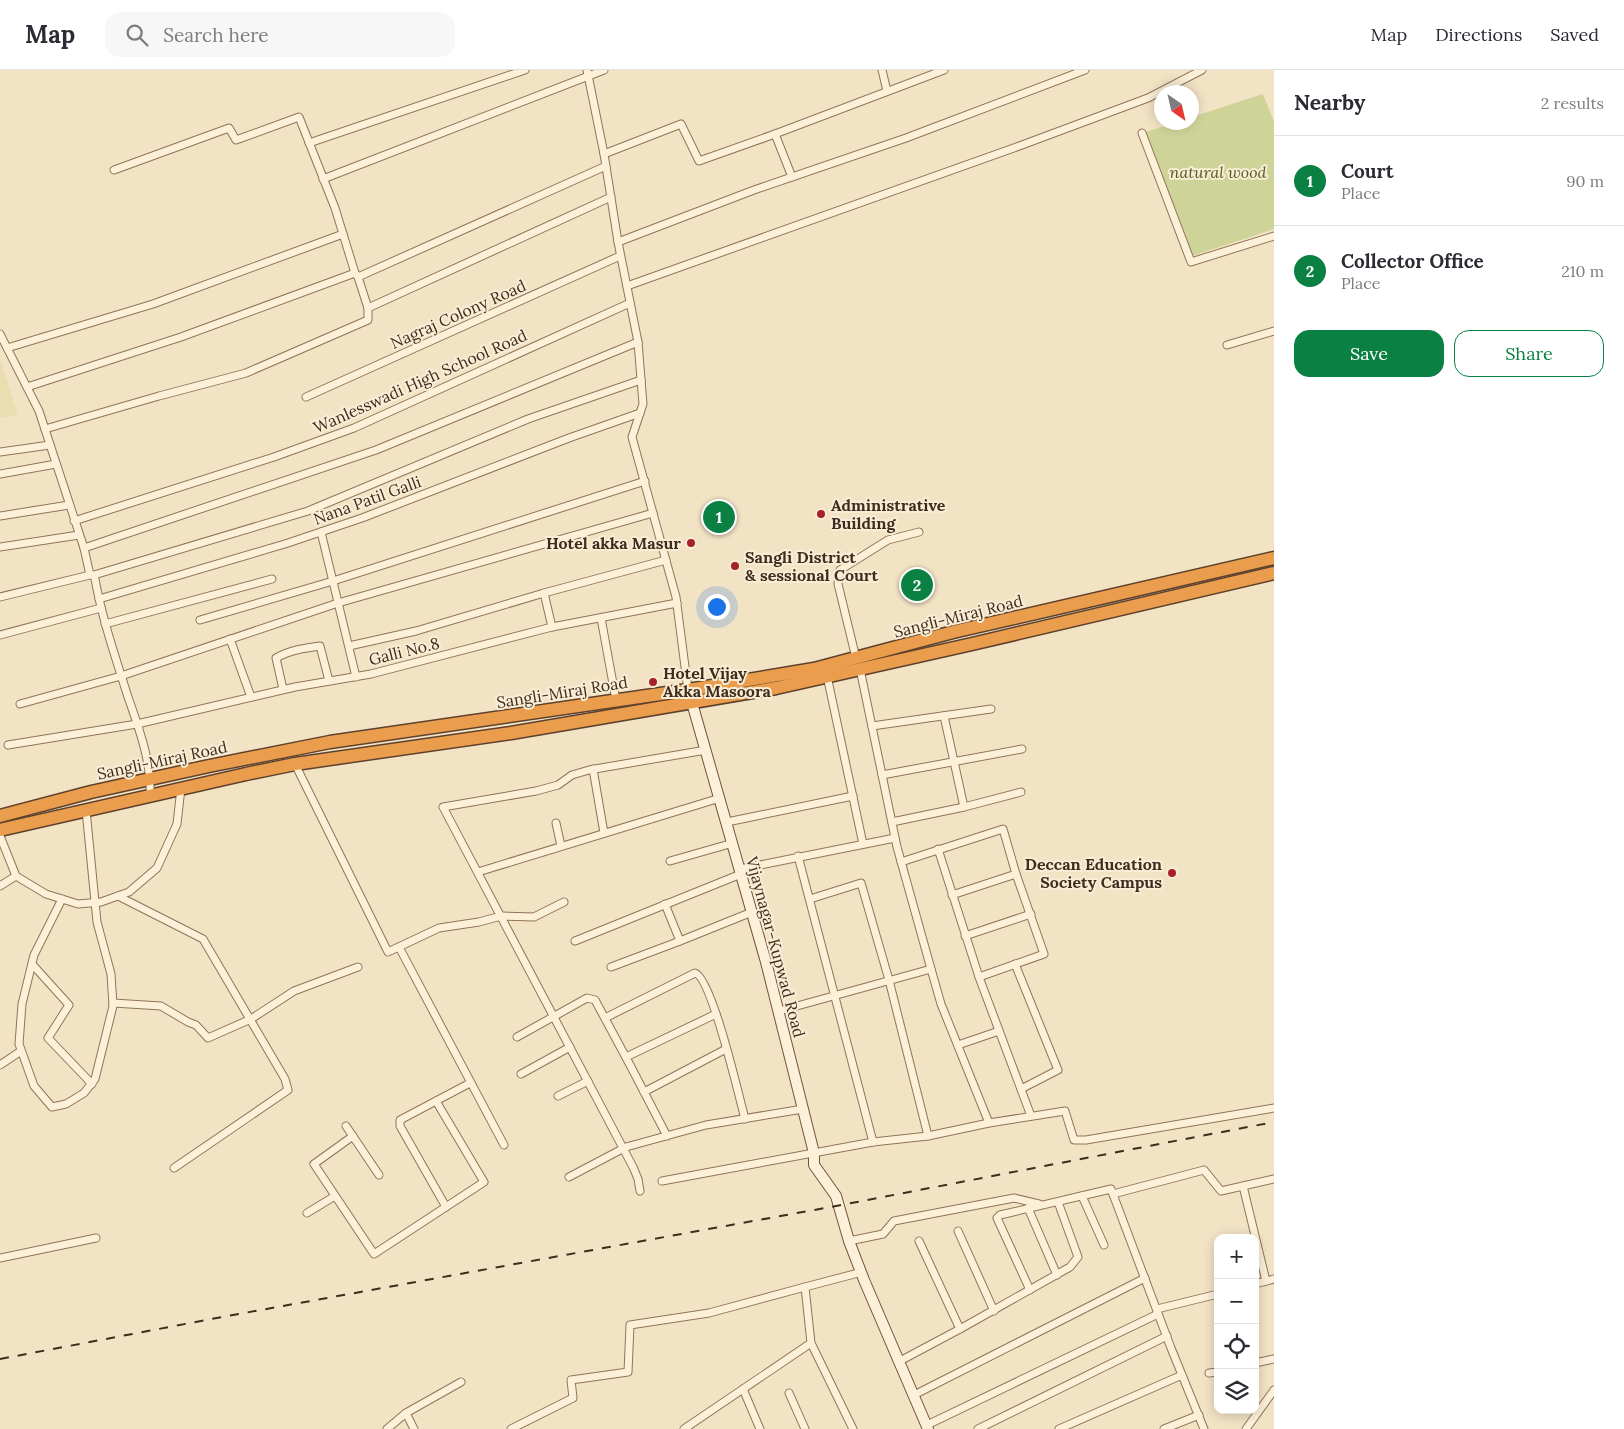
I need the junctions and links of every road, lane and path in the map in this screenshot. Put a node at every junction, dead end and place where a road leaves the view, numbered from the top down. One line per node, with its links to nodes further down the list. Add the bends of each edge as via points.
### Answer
1 (525, 70): 11 (street)
2 (604, 70): 7 (street)
3 (882, 70): 8 (street)
4 (944, 70): 8 (street)
5 (1085, 70): 15 (street)
6 (1202, 70): 23 (street, via 1148,98)
7 (588, 73): 12 (street); 16 (street)
8 (887, 91): 10 (street)
9 (1142, 133): 19 (street, via 1191,262)
10 (775, 134): 12 (street, via 699,161 681,124); 15 (street)
11 (309, 143): 14 (street, via 299,117 236,140 229,128); 16 (street)
12 (604, 154): 13 (street)
13 (606, 166): 17 (street); 22 (street)
14 (114, 170)
15 (792, 177): 20 (street)
16 (323, 179): 18 (street)
17 (611, 197): 20 (street); 25 (street)
18 (343, 234): 22 (street); 30 (street, via 153,304)
19 (1274, 236)
20 (618, 242): 21 (street)
21 (620, 256): 23 (street); 33 (street, Nagraj Colony Road)
22 (356, 275): 25 (street); 32 (street)
23 (627, 286): 24 (street)
24 (630, 302): 28 (street); 44 (street, Wanlesswadi High School Road, via 354,428)
25 (368, 308): 35 (street, via 368,320 246,374)
26 (1274, 331): 29 (street)
27 (0, 334): 30 (street)
28 (638, 342): 31 (street); 49 (street, via 376,450)
29 (1227, 345)
30 (7, 348): 32 (street)
31 (641, 380): 34 (street, via 643,404); 53 (street, via 528,419 308,511)
32 (27, 387): 35 (street)
33 (306, 397)
34 (640, 413): 40 (street, via 632,436); 45 (street, Nana Patil Galli)
35 (46, 429): 36 (street)
36 (50, 446): 37 (street); 38 (street)
37 (0, 452)
38 (56, 464): 39 (street); 41 (street)
39 (0, 474)
40 (645, 481): 42 (street); 55 (street)
41 (69, 505): 43 (street); 44 (street)
42 (653, 513): 51 (street); 59 (street)
43 (0, 516)
44 (74, 521): 47 (street)
45 (321, 532): 55 (street); 58 (street, Nana Patil Galli)
46 (919, 532): 69 (street, via 888,540 840,570 838,584)
47 (79, 535): 48 (street); 49 (street)
48 (0, 548)
49 (84, 548): 53 (street)
50 (1274, 558): 69 (highway, Sangli-Miraj Road, via 953,632)
51 (666, 560): 56 (street); 60 (street)
52 (1274, 573): 69 (highway, Sangli-Miraj Road)
53 (92, 575): 57 (street); 58 (street)
54 (272, 579): 64 (street)
55 (333, 581): 59 (street); 63 (street)
56 (544, 593): 65 (street); 68 (street, via 416,631)
57 (0, 596)
58 (99, 599): 61 (street)
59 (338, 603): 67 (street); 68 (street)
60 (677, 603): 62 (street, Galli No.8); 75 (street)
61 (100, 608): 64 (street); 66 (street)
62 (601, 618): 65 (street, Galli No.8); 77 (street)
63 (200, 620)
64 (105, 624): 70 (street)
65 (552, 627): 72 (street, Galli No.8)
66 (0, 635)
67 (230, 639): 70 (street); 76 (street)
68 (349, 646): 72 (street)
69 (858, 664): 71 (highway, Sangli-Miraj Road); 75 (highway, Sangli-Miraj Road); 83 (street)
70 (121, 676): 79 (street); 82 (street)
71 (827, 676): 78 (highway, Sangli-Miraj Road); 95 (street)
72 (356, 677): 73 (street, Galli No.8)
73 (329, 681): 74 (street, Galli No.8); 74 (street, via 320,646 306,648 276,658)
74 (283, 690): 76 (street, Galli No.8)
75 (688, 690): 77 (highway, Sangli-Miraj Road); 78 (street, Vijaynagar-Kupwad Road)
76 (251, 697): 82 (street, Galli No.8)
77 (616, 700): 91 (highway, Sangli-Miraj Road, via 330,742)
78 (692, 702): 86 (street, Vijaynagar-Kupwad Road); 88 (highway, Sangli-Miraj Road, via 511,733)
79 (20, 704)
80 (991, 709): 81 (street)
81 (944, 716): 83 (street); 87 (street)
82 (137, 724): 84 (street, Galli No.8); 91 (street)
83 (872, 726): 90 (street)
84 (8, 745)
85 (1022, 749): 87 (street)
86 (706, 750): 89 (street); 96 (street, Vijaynagar-Kupwad Road)
87 (954, 762): 90 (street); 97 (street)
88 (295, 764): 92 (highway, Sangli-Miraj Road); 132 (street, via 388,952)
89 (593, 769): 104 (street); 115 (street, via 536,791 443,807)
90 (882, 775): 101 (street)
91 (151, 779): 94 (street); 99 (highway, Sangli-Miraj Road)
92 (182, 788): 94 (highway, Sangli-Miraj Road); 120 (street, via 177,824 157,868 130,892)
93 (1021, 792): 97 (street)
94 (150, 796): 98 (highway, Sangli-Miraj Road)
95 (853, 796): 100 (street); 108 (street)
96 (720, 798): 100 (street, Vijaynagar-Kupwad Road); 104 (street)
97 (964, 807): 101 (street)
98 (86, 810): 103 (highway, Sangli-Miraj Road); 123 (street)
99 (0, 816)
100 (727, 822): 107 (street, Vijaynagar-Kupwad Road)
101 (892, 822): 106 (street)
102 (556, 823): 109 (street)
103 (0, 830)
104 (604, 833): 109 (street)
105 (0, 836): 117 (street)
106 (895, 838): 108 (street); 113 (street)
107 (733, 843): 112 (street); 114 (street, Vijaynagar-Kupwad Road)
108 (863, 844): 111 (street)
109 (562, 846): 115 (street)
110 (938, 849): 113 (street); 116 (street, via 1003,829); 119 (street)
111 (798, 856): 114 (street); 122 (street)
112 (670, 861)
113 (901, 862): 137 (street)
114 (741, 871): 125 (street); 126 (street, Vijaynagar-Kupwad Road)
115 (478, 872): 128 (street)
116 (1016, 874): 119 (street); 127 (street)
117 (16, 876): 118 (street); 121 (street, via 46,894)
118 (0, 886)
119 (952, 894): 129 (street)
120 (118, 896): 123 (street); 146 (street, via 203,939)
121 (62, 899): 123 (street, via 78,904); 133 (street)
122 (810, 899): 139 (street, via 861,884); 140 (street)
123 (95, 902): 141 (street, via 111,974)
124 (564, 902): 128 (street, via 534,917)
125 (665, 904): 130 (street); 131 (street)
126 (752, 912): 131 (street); 142 (street, Vijaynagar-Kupwad Road)
127 (1031, 914): 129 (street); 134 (street, via 1044,954)
128 (501, 916): 132 (street, via 439,928); 144 (street)
129 (965, 936): 138 (street)
130 (575, 941)
131 (680, 942): 136 (street)
132 (399, 947): 158 (street)
133 (32, 964): 152 (street, via 22,1004); 157 (street, via 68,1005 48,1038)
134 (1015, 964): 138 (street); 159 (street, via 1058,1070)
135 (358, 967): 146 (street, via 294,991)
136 (611, 967)
137 (931, 969): 139 (street); 149 (street)
138 (979, 977): 147 (street)
139 (889, 980): 140 (street); 171 (street)
140 (835, 995): 142 (street); 172 (street)
141 (113, 1003): 146 (street, via 161,1006 196,1024 208,1038); 157 (street, via 96,1079)
142 (779, 1011): 164 (street, Vijaynagar-Kupwad Road)
143 (716, 1014): 145 (street, via 703,979 695,973); 151 (street); 153 (street)
144 (554, 1016): 145 (street, via 587,998 595,1000); 148 (street); 150 (street)
145 (605, 1018): 153 (street)
146 (251, 1019): 176 (street, via 288,1090)
147 (999, 1031): 149 (street); 159 (street)
148 (517, 1037)
149 (958, 1045): 167 (street)
150 (570, 1047): 155 (street); 156 (street)
151 (726, 1049): 160 (street); 166 (street)
152 (21, 1051): 154 (street); 157 (street, via 34,1086 52,1107 66,1104)
153 (626, 1057): 160 (street)
154 (0, 1066)
155 (521, 1074)
156 (588, 1080): 161 (street); 174 (street)
157 (92, 1084)
158 (470, 1084): 162 (street); 173 (street)
159 (1021, 1089): 165 (street)
160 (644, 1092): 170 (street)
161 (558, 1096)
162 (436, 1101): 188 (street, via 484,1182); 188 (street, via 400,1120 400,1126)
163 (1274, 1108): 165 (street, via 1086,1140 1074,1140 1065,1111)
164 (803, 1109): 166 (street); 175 (street, Vijaynagar-Kupwad Road)
165 (1031, 1116): 167 (street)
166 (745, 1119): 170 (street)
167 (989, 1123): 171 (street)
168 (346, 1126): 169 (street)
169 (353, 1136): 177 (street); 184 (street, via 314,1164)
170 (667, 1136): 174 (street)
171 (928, 1136): 172 (street)
172 (873, 1142): 175 (street)
173 (504, 1145)
174 (623, 1149): 178 (street); 182 (street, via 638,1178)
175 (814, 1153): 180 (street); 193 (street, Vijaynagar-Kupwad Road, via 814,1165 836,1196)
176 (174, 1168)
177 (379, 1175)
178 (569, 1177)
179 (1274, 1180): 181 (street)
180 (662, 1181)
181 (1243, 1186): 183 (street, via 1221,1191 1204,1170); 201 (street)
182 (640, 1191)
183 (1113, 1194): 185 (street, via 1111,1190); 199 (street)
184 (335, 1196): 188 (street, via 374,1254); 190 (street)
185 (1082, 1196): 186 (street); 195 (street)
186 (1058, 1202): 187 (street); 198 (street, via 1078,1256 1070,1267)
187 (1042, 1205): 189 (street); 193 (street, via 1014,1198 894,1221 883,1234)
188 (446, 1207)
189 (1028, 1208): 198 (street); 204 (street, via 1000,1214 996,1218)
190 (307, 1213)
191 (958, 1231): 206 (street)
192 (96, 1238): 196 (street)
193 (848, 1240): 197 (street)
194 (919, 1241): 208 (street)
195 (1104, 1245)
196 (0, 1258)
197 (862, 1272): 203 (street); 212 (street)
198 (1057, 1275): 204 (street)
199 (1145, 1278): 207 (street); 221 (street)
200 (1274, 1279): 201 (street)
201 (1266, 1282): 202 (street)
202 (1259, 1283)
203 (805, 1287): 210 (street); 227 (street, via 709,1313 630,1325 628,1372 571,1380 573,1398)
204 (1030, 1290): 206 (street)
205 (1214, 1295): 207 (street)
206 (994, 1310): 208 (street)
207 (1157, 1312): 209 (street); 224 (street)
208 (960, 1329): 212 (street)
209 (1167, 1336): 216 (street); 232 (street)
210 (811, 1343): 218 (street); 231 (street)
211 (1274, 1359): 213 (street)
212 (898, 1362): 221 (street)
213 (1259, 1362)
214 (1214, 1372): 215 (street)
215 (1209, 1373)
216 (1182, 1375): 223 (street); 233 (street)
217 (461, 1382): 222 (street)
218 (743, 1389): 228 (street); 229 (street)
219 (1274, 1390): 236 (street)
220 (789, 1393): 230 (street)
221 (914, 1395): 224 (street)
222 (406, 1413): 225 (street); 226 (street)
223 (1199, 1415): 234 (street); 235 (street)
224 (927, 1427)
225 (387, 1429)
226 (414, 1429)
227 (511, 1429)
228 (684, 1429)
229 (760, 1429)
230 (805, 1429)
231 (853, 1429)
232 (978, 1429)
233 (1059, 1429)
234 (1164, 1429)
235 (1204, 1429)
236 (1246, 1429)

